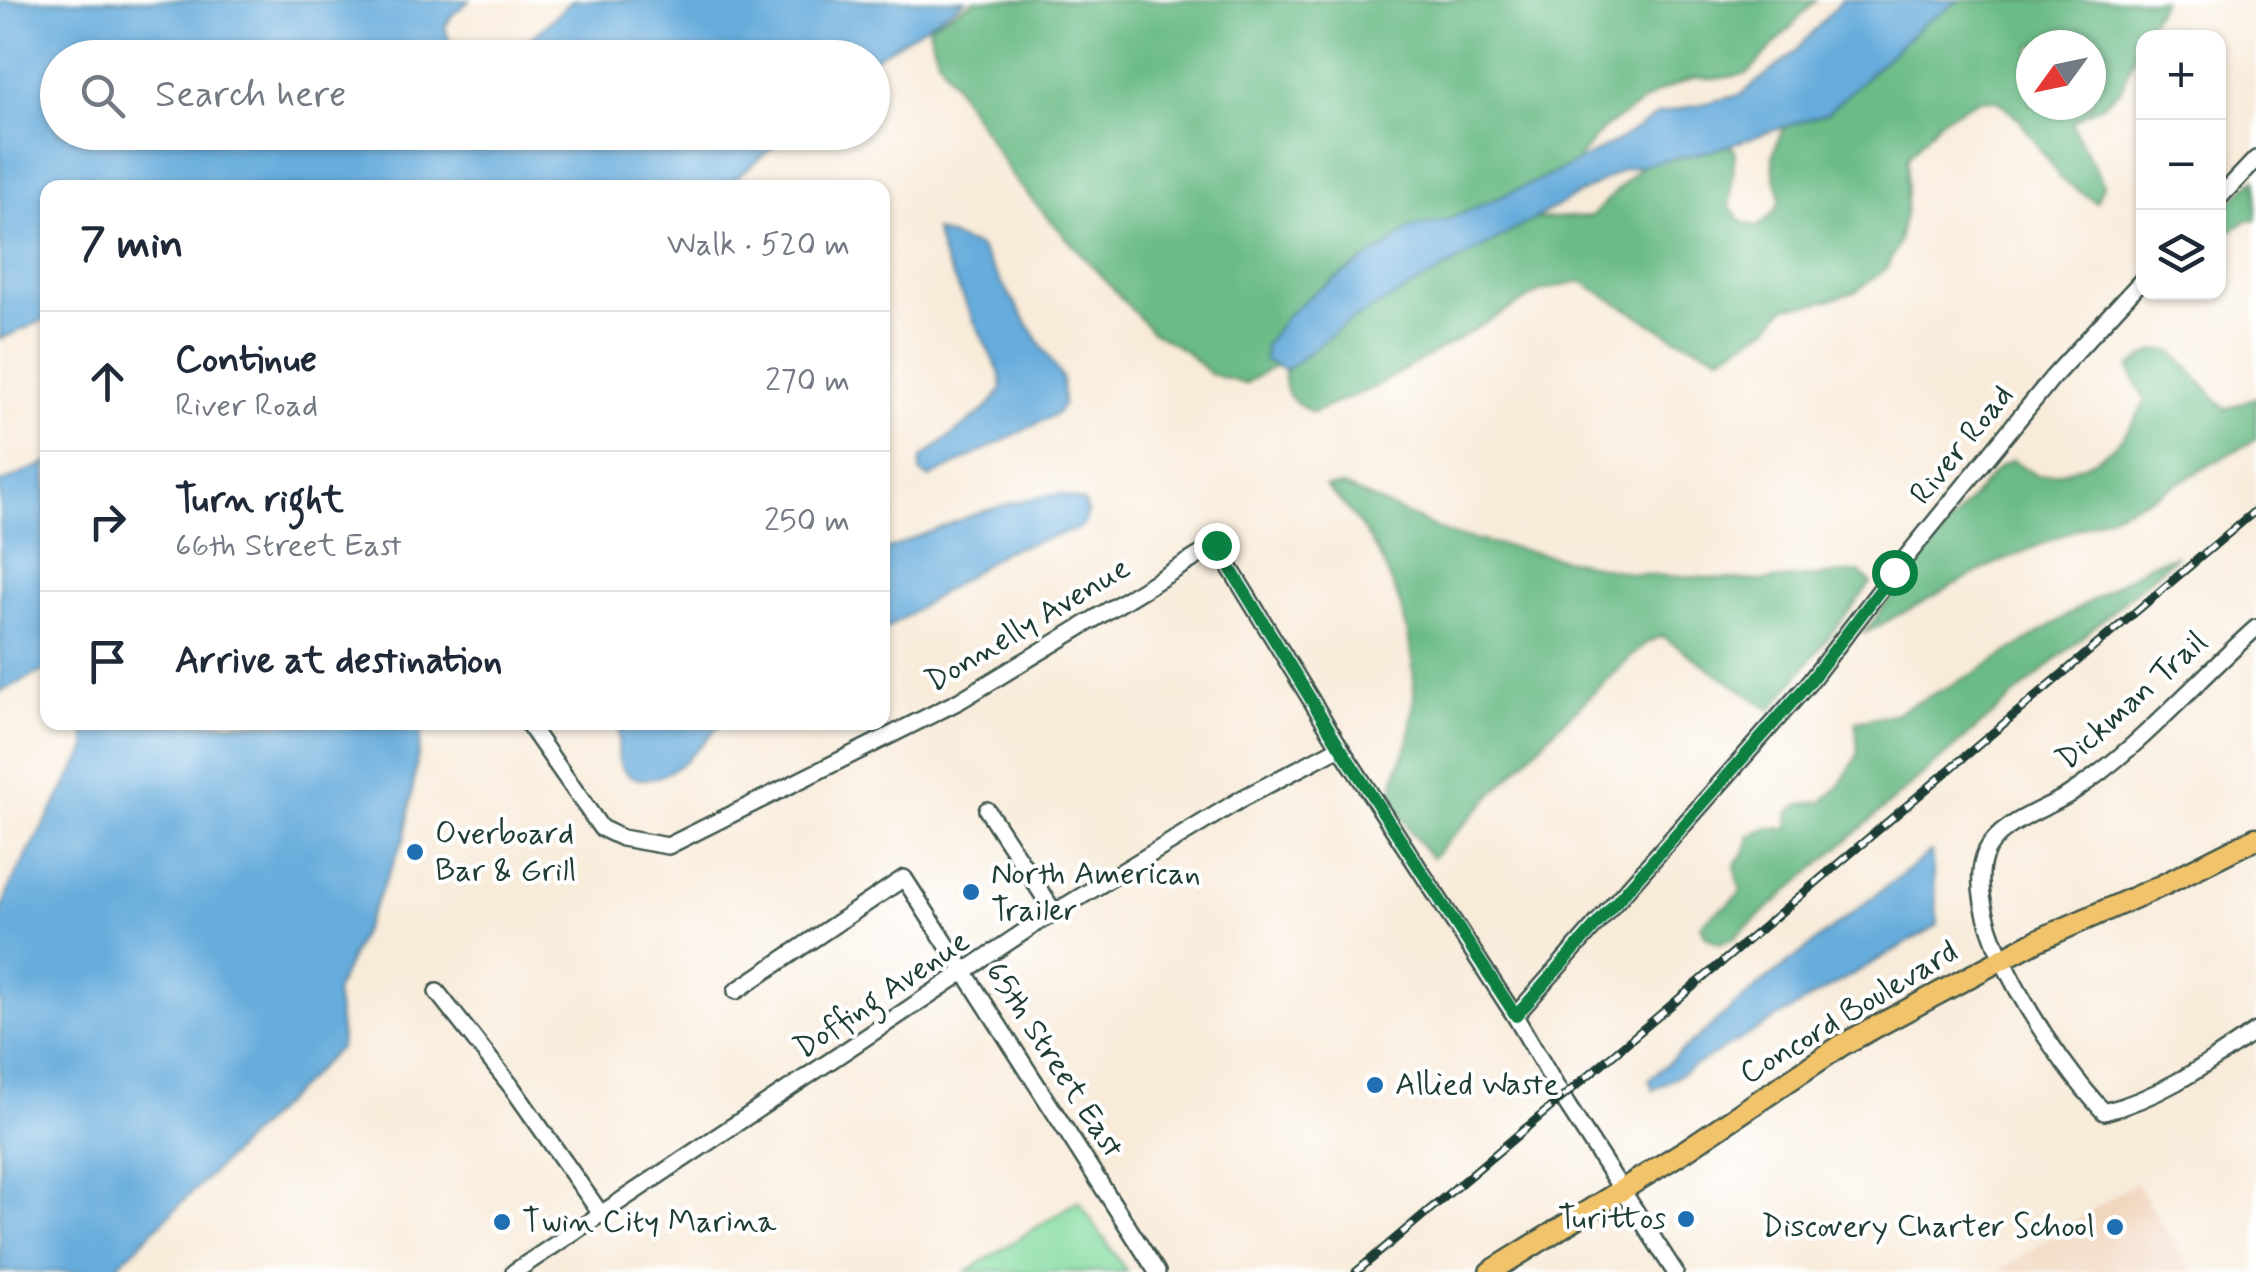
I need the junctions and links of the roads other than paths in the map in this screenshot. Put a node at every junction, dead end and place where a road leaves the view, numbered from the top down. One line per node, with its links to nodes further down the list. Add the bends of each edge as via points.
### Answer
1 (2256, 159): 2 (street)
2 (2226, 191)
3 (2136, 287): 14 (street, River Road, via 2040,393 1808,684)
4 (2256, 628): 10 (street, Dickman Trail, via 2098,774 1990,845 1982,894)
5 (534, 730): 6 (street, Donnelly Avenue, via 602,828 668,846 959,701 1216,545)
6 (1340, 747): 9 (street, Doffing Avenue); 14 (street)
7 (987, 810): 9 (street)
8 (2256, 838): 10 (main road, Concord Boulevard)
9 (1054, 912): 11 (street, Doffing Avenue)
10 (2000, 959): 15 (street, Dickman Trail, via 2073,1079 2104,1112 2140,1103 2187,1078); 16 (main road, Concord Boulevard, via 1842,1045)
11 (966, 972): 12 (street, 65th Street East, via 904,878); 17 (street, Doffing Avenue); 19 (street, 65th Street East)
12 (736, 991)
13 (437, 992): 17 (street)
14 (1516, 1016): 16 (street)
15 (2256, 1031)
16 (1622, 1190): 20 (main road, Concord Boulevard); 21 (street)
17 (601, 1214): 18 (street, Doffing Avenue)
18 (514, 1272)
19 (1156, 1272)
20 (1490, 1272)
21 (1675, 1272)

